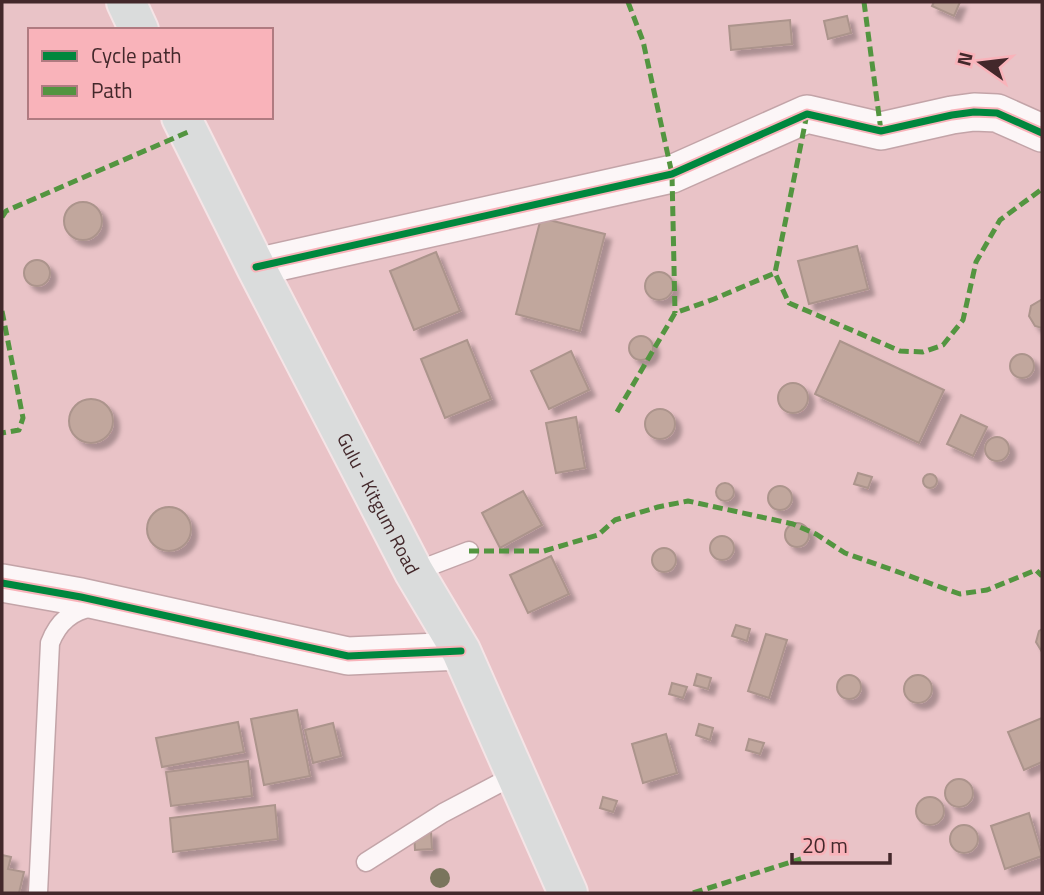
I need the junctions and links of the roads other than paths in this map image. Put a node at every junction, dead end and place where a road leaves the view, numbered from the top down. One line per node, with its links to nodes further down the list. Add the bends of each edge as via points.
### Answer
1 (126, 2): 2 (main road)
2 (138, 28)
3 (182, 119): 5 (main road, Gulu - Kitgum Road)
4 (1042, 133): 5 (street, via 997,113 952,115 881,131 807,114 672,174)
5 (256, 267): 7 (main road, Gulu - Kitgum Road)
6 (469, 551): 7 (lane)
7 (414, 572): 10 (main road, Gulu - Kitgum Road)
8 (2, 583): 9 (street)
9 (112, 604): 10 (street, via 348,656); 13 (lane, via 77,609 50,643)
10 (461, 651): 11 (main road, Gulu - Kitgum Road)
11 (515, 775): 12 (lane); 14 (main road, Gulu - Kitgum Road)
12 (366, 862)
13 (38, 893)
14 (568, 893)

